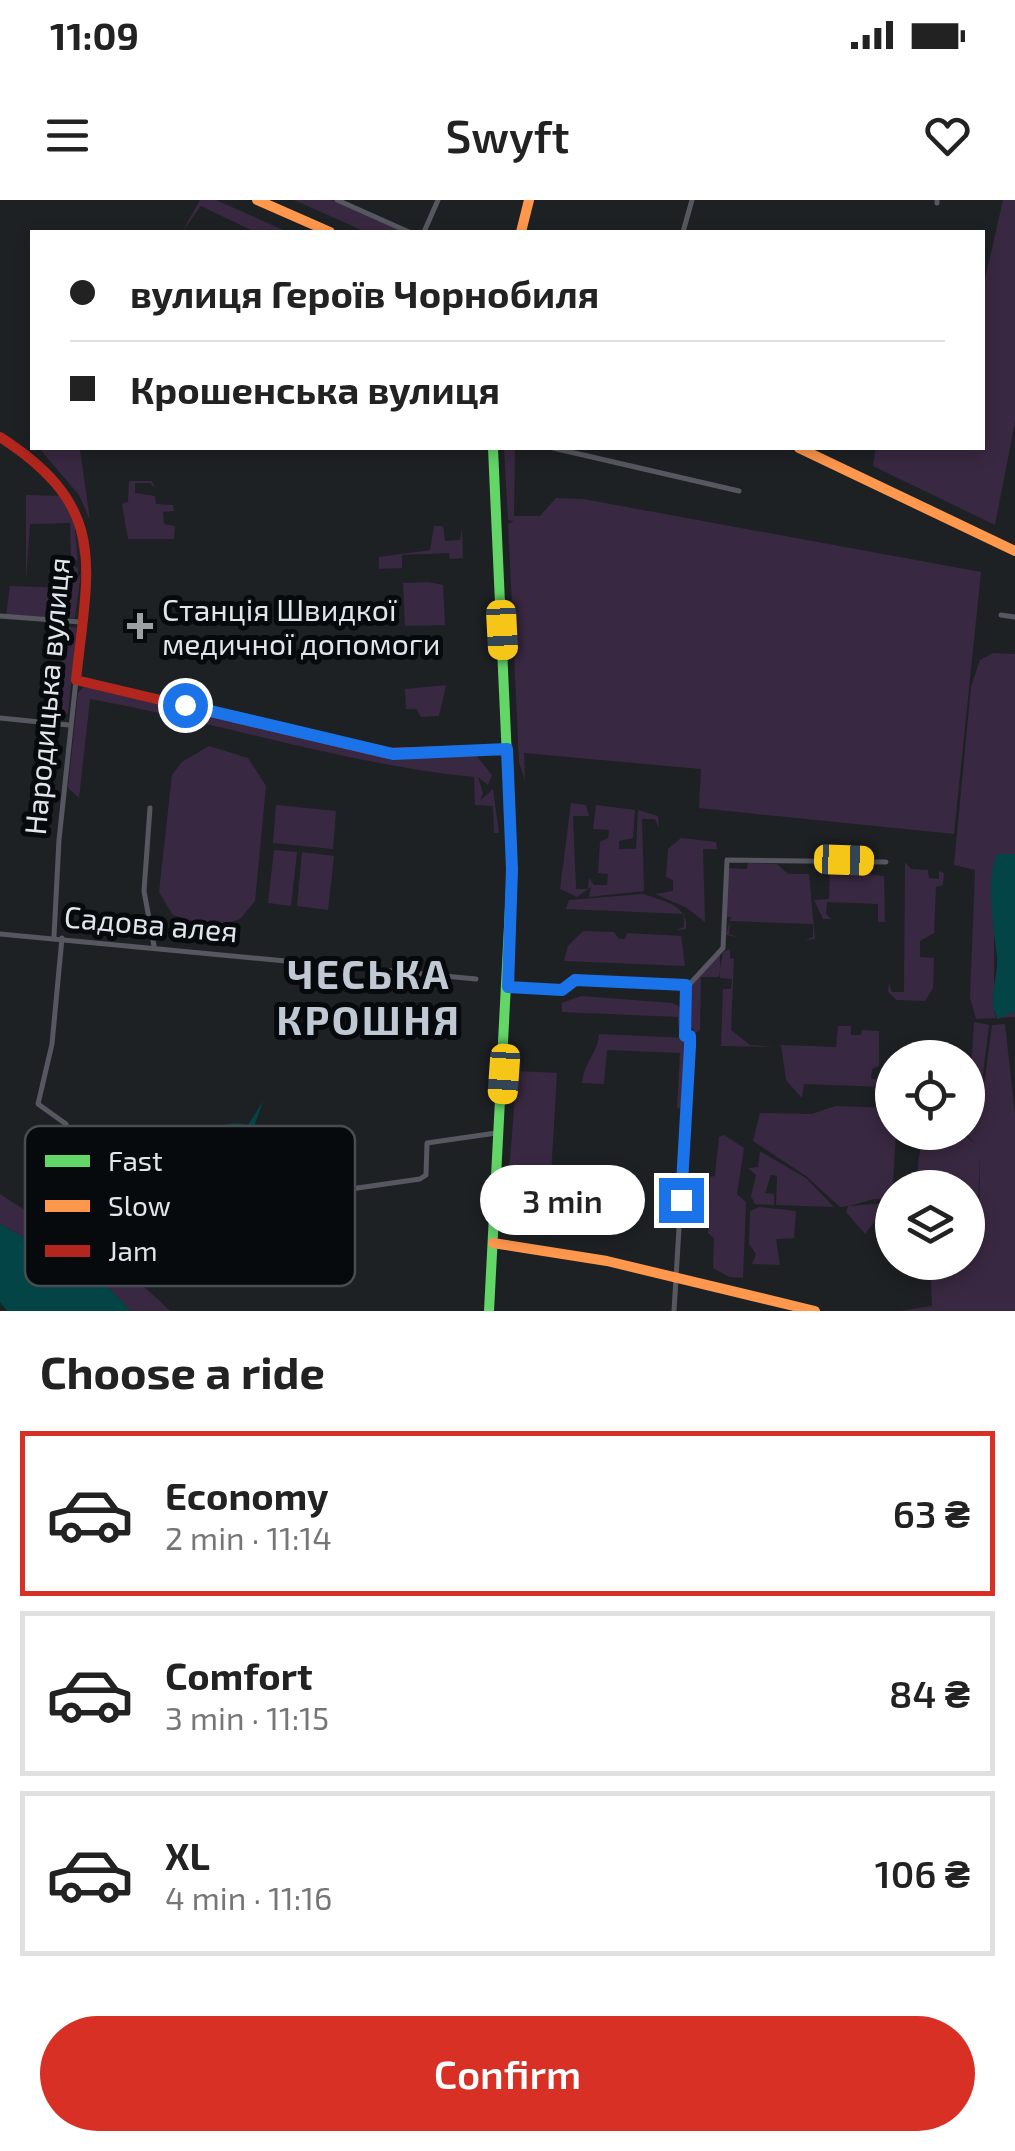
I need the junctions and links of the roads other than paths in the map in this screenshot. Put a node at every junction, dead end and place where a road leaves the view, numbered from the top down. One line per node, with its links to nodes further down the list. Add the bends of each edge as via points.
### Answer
1 (257, 200): 6 (main road)
2 (337, 200): 7 (street)
3 (438, 200): 8 (street)
4 (529, 200): 9 (main road)
5 (692, 200): 10 (street)
6 (325, 230)
7 (404, 230)
8 (425, 230)
9 (522, 230)
10 (684, 230)
11 (0, 437): 20 (main road, Народицька вулиця, via 46,466 76,504 84,538)
12 (494, 450): 24 (main road)
13 (562, 450): 15 (street)
14 (804, 450): 16 (main road)
15 (740, 490)
16 (1015, 550)
17 (1002, 615): 19 (street)
18 (0, 616): 20 (street)
19 (1015, 617)
20 (81, 622): 21 (main road, Народицька вулиця)
21 (76, 680): 23 (street, Народицька вулиця); 24 (main road, via 384,753)
22 (0, 718): 23 (street)
23 (70, 725): 28 (street, Народицька вулиця)
24 (507, 749): 33 (main road)
25 (150, 808): 30 (street, via 144,891)
26 (886, 862): 32 (street, via 727,860 723,948)
27 (0, 934): 28 (street, Садова алея)
28 (54, 936): 29 (street, Садова алея)
29 (62, 938): 30 (street, Садова алея); 34 (street, via 52,1044 38,1104)
30 (154, 946): 31 (street, Садова алея)
31 (476, 979)
32 (686, 985): 33 (street, via 575,980 562,990); 38 (street, via 690,1046)
33 (508, 987): 35 (main road)
34 (66, 1124)
35 (494, 1134): 36 (street, via 428,1143 420,1179); 37 (main road)
36 (355, 1188)
37 (493, 1243): 38 (main road); 39 (main road)
38 (676, 1278): 40 (street); 41 (main road)
39 (489, 1311)
40 (674, 1311)
41 (814, 1311)

